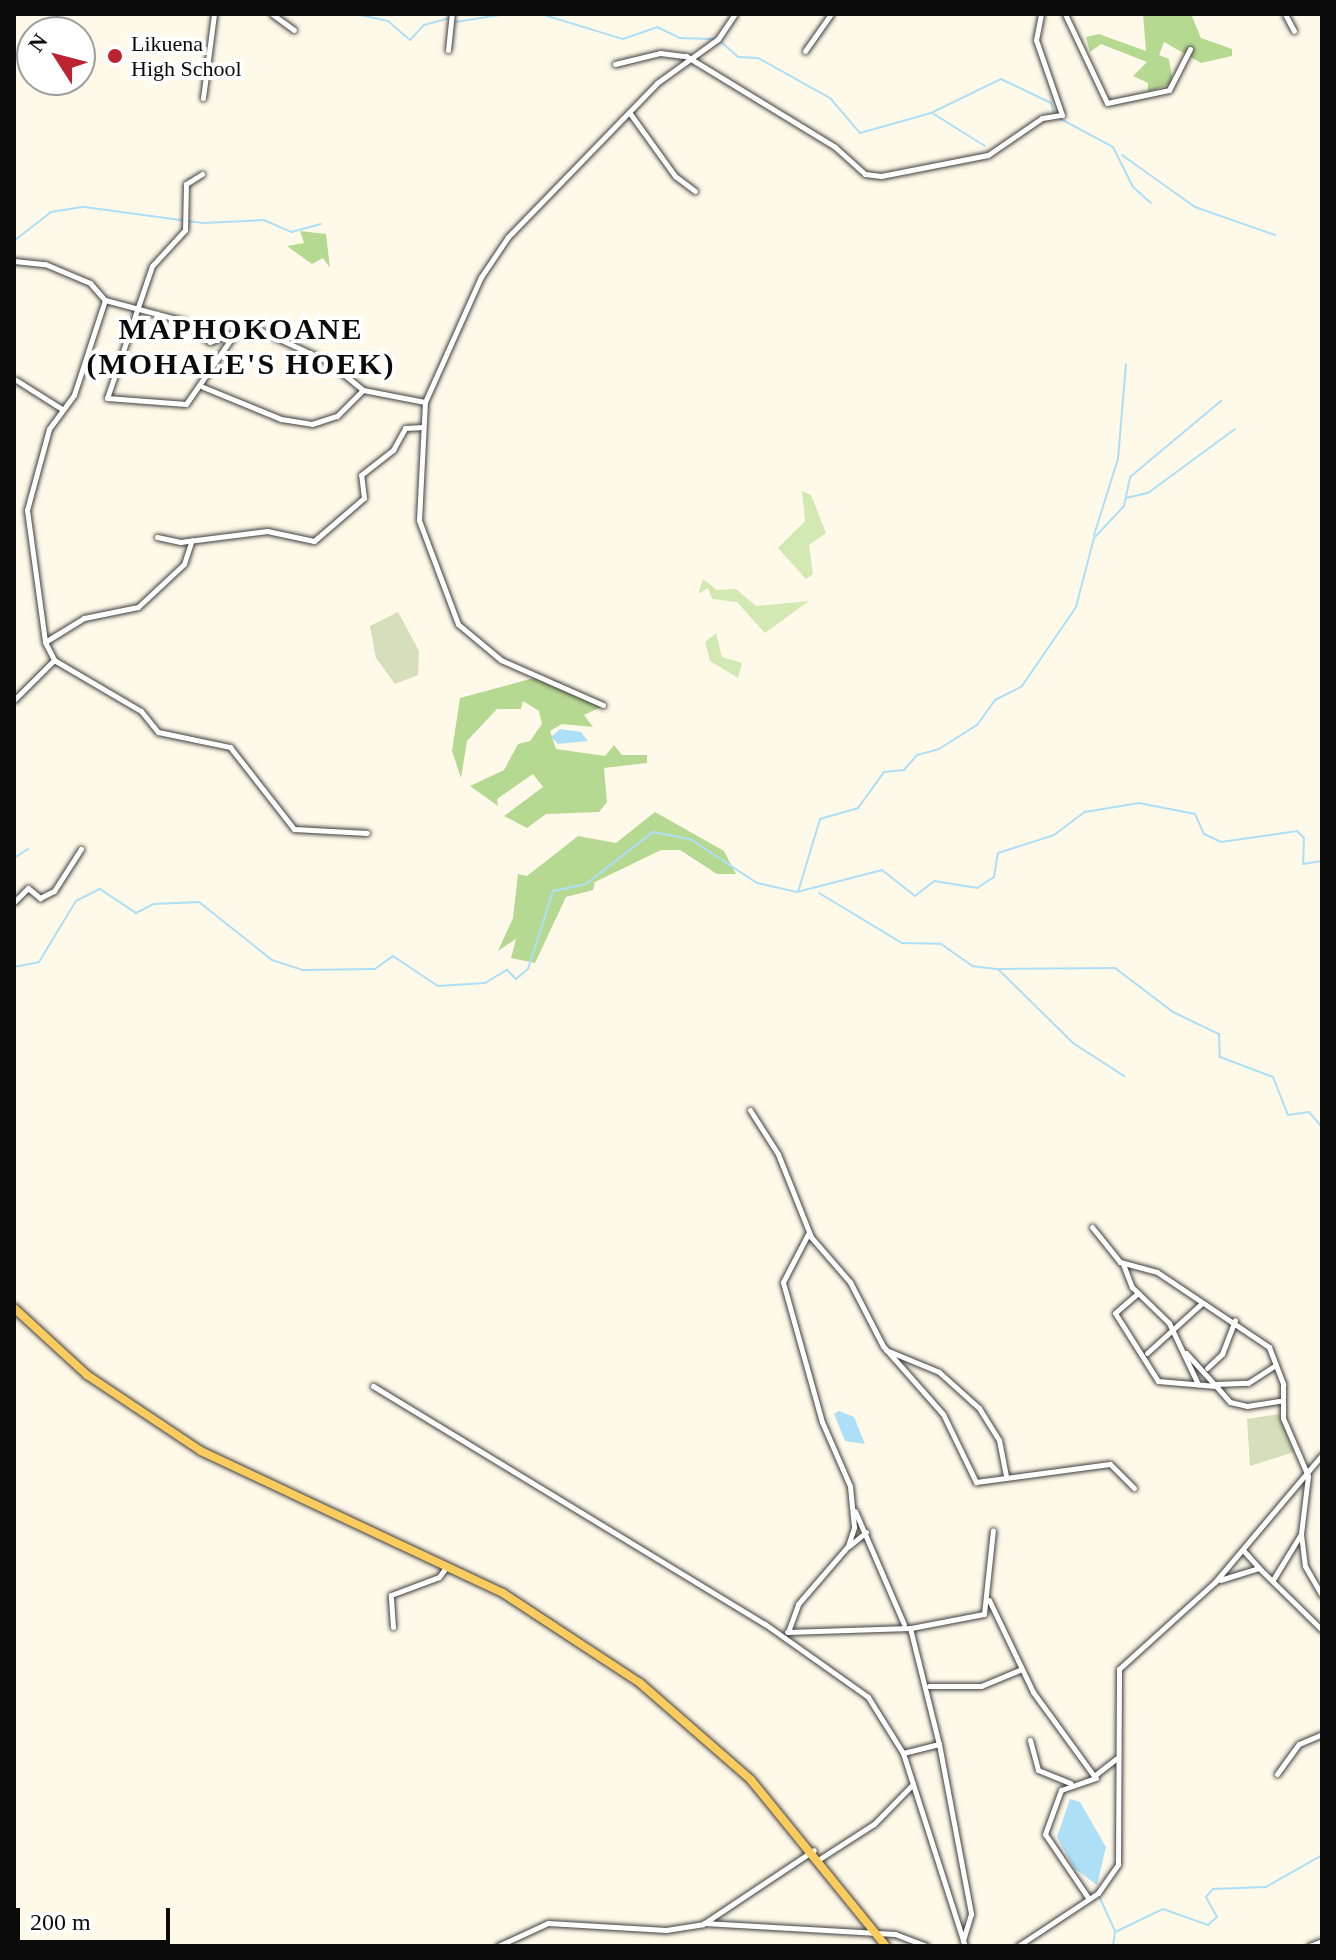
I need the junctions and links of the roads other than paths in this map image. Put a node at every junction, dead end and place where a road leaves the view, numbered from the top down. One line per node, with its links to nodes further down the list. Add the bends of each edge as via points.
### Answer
1 (214, 14): 16 (street)
2 (272, 14): 9 (street)
3 (452, 14): 12 (street)
4 (735, 14): 14 (street)
5 (831, 14): 13 (street)
6 (1041, 14): 14 (street, via 1036,43 1062,115 1042,118 988,155 881,176 865,174 835,147)
7 (1065, 14): 11 (street, via 1107,103 1169,90)
8 (1285, 14): 10 (street)
9 (294, 30)
10 (1294, 31)
11 (1190, 49)
12 (448, 50)
13 (805, 51)
14 (691, 58): 15 (street, via 660,53); 17 (street)
15 (615, 64)
16 (203, 98)
17 (629, 112): 19 (street, via 675,176); 27 (street, via 499,248)
18 (202, 174): 22 (street, via 186,184 185,230 152,266)
19 (695, 191)
20 (14, 261): 21 (street, via 84,280)
21 (105, 300): 22 (street); 28 (street)
22 (134, 307): 23 (street, via 184,321 206,341); 25 (street, via 107,398 161,407 186,404)
23 (234, 335): 25 (street); 26 (street, via 241,325 251,326 329,362)
24 (16, 380): 28 (street)
25 (203, 387): 26 (street, via 281,419 312,424 337,416)
26 (363, 390): 27 (street)
27 (425, 402): 29 (street)
28 (62, 409): 32 (street, via 49,429 27,510)
29 (423, 427): 31 (street, via 405,428 393,450 361,475 364,498 314,541 267,531); 35 (street, via 419,520 462,631 501,660)
30 (157, 537): 31 (street)
31 (192, 540): 32 (street, via 184,564 138,607 84,618)
32 (45, 642): 33 (street)
33 (54, 660): 34 (street); 36 (street, via 141,711 158,732 230,747 294,829)
34 (14, 700)
35 (603, 705)
36 (367, 833)
37 (81, 849): 38 (street, via 54,891 40,898 28,888)
38 (14, 902)
39 (750, 1110): 41 (street, via 778,1154)
40 (1092, 1227): 42 (street)
41 (809, 1232): 48 (street, via 850,1282); 61 (street, via 783,1282)
42 (1123, 1263): 43 (street); 44 (street, via 1157,1272)
43 (1138, 1293): 47 (street); 49 (street, via 1115,1313)
44 (1201, 1304): 46 (street); 47 (street)
45 (14, 1308): 67 (main road, via 87,1375 201,1451)
46 (1235, 1320): 51 (street, via 1264,1340); 52 (street, via 1222,1354)
47 (1171, 1327): 49 (street); 50 (street)
48 (886, 1350): 58 (street, via 939,1372 979,1408 996,1433); 58 (street, via 943,1414 976,1482)
49 (1147, 1353): 53 (street, via 1158,1381)
50 (1185, 1354): 52 (street); 53 (street)
51 (1276, 1365): 54 (street, via 1248,1383); 56 (street)
52 (1207, 1368): 54 (street)
53 (1198, 1384): 54 (street)
54 (1215, 1385): 56 (street, via 1240,1405)
55 (373, 1386): 76 (street)
56 (1283, 1400): 59 (street, via 1286,1427)
57 (1322, 1455): 59 (street)
58 (1006, 1476): 60 (street, via 1110,1464)
59 (1308, 1476): 64 (street); 66 (street)
60 (1134, 1488)
61 (854, 1508): 63 (street); 65 (street)
62 (993, 1530): 72 (street)
63 (866, 1532): 65 (street); 73 (street)
64 (1301, 1534): 69 (street); 71 (street, via 1305,1566)
65 (848, 1546): 77 (street, via 798,1604)
66 (1243, 1550): 68 (street); 70 (street)
67 (447, 1566): 74 (street, via 439,1577 391,1595); 89 (main road, via 540,1616 649,1690 740,1770)
68 (1259, 1568): 69 (street); 70 (street)
69 (1274, 1578): 75 (street)
70 (1215, 1582): 84 (street, via 1119,1669)
71 (1322, 1596)
72 (989, 1600): 73 (street, via 980,1616); 78 (street)
73 (907, 1626): 77 (street); 79 (street)
74 (393, 1627)
75 (1322, 1630)
76 (776, 1632): 77 (street); 83 (street, via 868,1697)
77 (788, 1632)
78 (1022, 1669): 79 (street, via 981,1686); 86 (street)
79 (929, 1686): 82 (street)
80 (1322, 1734): 85 (street, via 1299,1744)
81 (1030, 1740): 87 (street, via 1038,1770)
82 (939, 1744): 83 (street); 95 (street, via 971,1914)
83 (903, 1753): 88 (street)
84 (1116, 1758): 86 (street); 91 (street, via 1118,1864)
85 (1277, 1774)
86 (1096, 1778): 87 (street)
87 (1071, 1783): 91 (street, via 1061,1790 1045,1834)
88 (913, 1784): 90 (street, via 874,1824); 95 (street)
89 (814, 1850): 90 (main road); 92 (street)
90 (821, 1858): 93 (main road)
91 (1089, 1899): 99 (street)
92 (703, 1924): 93 (street, via 751,1921); 96 (street, via 666,1930 548,1923)
93 (879, 1936): 97 (main road); 98 (street)
94 (1322, 1941): 100 (street)
95 (964, 1944)
96 (498, 1946)
97 (886, 1946)
98 (927, 1946)
99 (1018, 1946)
100 (1309, 1946)

